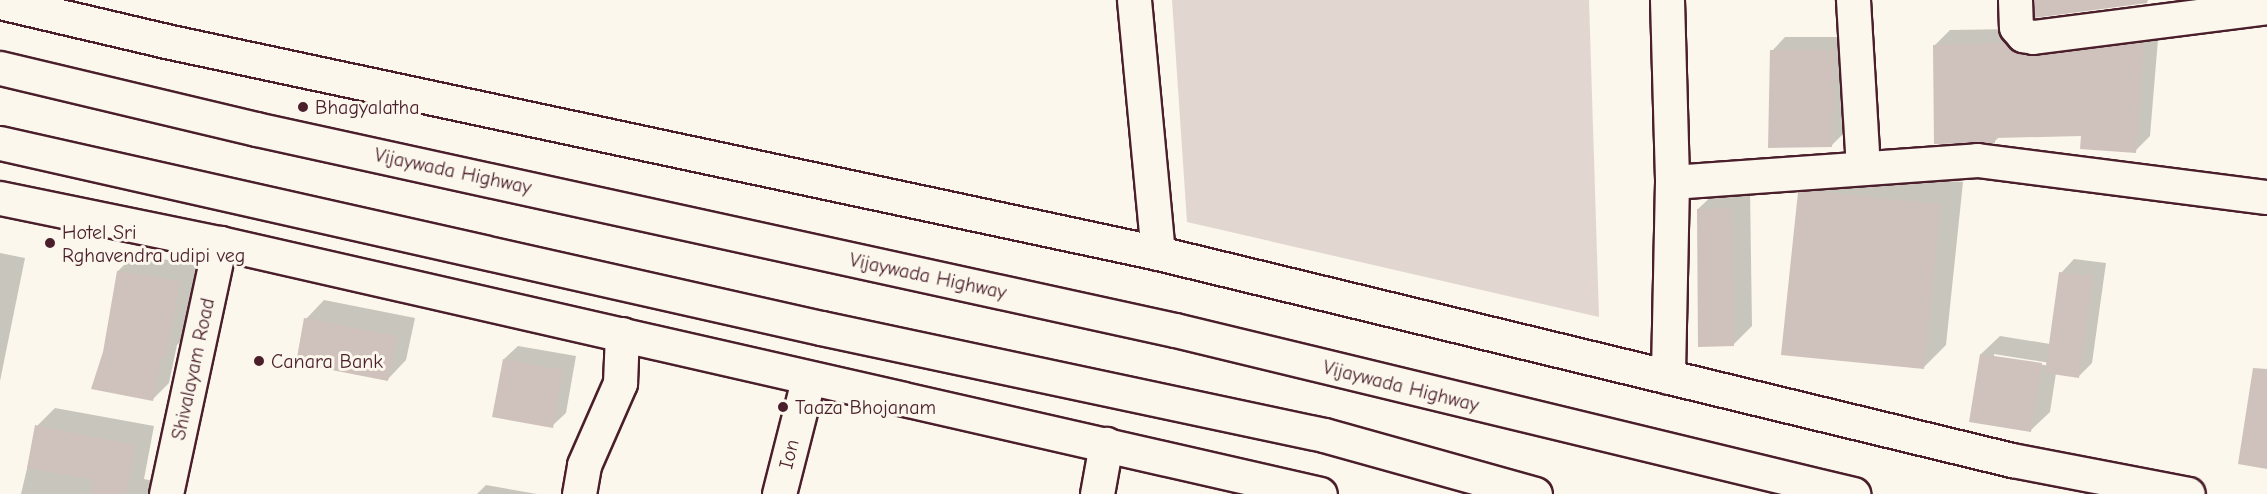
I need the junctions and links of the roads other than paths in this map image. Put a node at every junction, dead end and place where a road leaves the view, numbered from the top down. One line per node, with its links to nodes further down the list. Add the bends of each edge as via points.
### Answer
1 (1134, 0): 15 (main road)
2 (1667, 0): 11 (main road)
3 (1853, 0): 10 (main road)
4 (2015, 0): 7 (main road, via 2016,27 2023,35 2033,37)
5 (0, 2): 15 (main road)
6 (2267, 8): 7 (main road)
7 (2178, 10)
8 (0, 68): 27 (main road, Vijaywada Highway, via 256,129 1175,330)
9 (0, 143): 26 (main road, via 810,326 1324,435)
10 (1863, 166): 11 (main road); 12 (main road, via 1977,160)
11 (1672, 182): 17 (main road)
12 (2267, 197)
13 (0, 198): 14 (main road)
14 (220, 243): 16 (main road); 21 (main road, Shivalayam Road)
15 (1158, 253): 17 (main road)
16 (622, 334): 18 (main road); 22 (main road, via 620,383 584,465)
17 (1668, 377): 28 (main road, via 2012,460)
18 (808, 380): 19 (main road); 23 (main road, Ion)
19 (1106, 444): 20 (main road); 24 (main road)
20 (1225, 483): 25 (main road)
21 (166, 494)
22 (579, 494)
23 (779, 494)
24 (1097, 494)
25 (1320, 494)
26 (1535, 494)
27 (1853, 494)
28 (2188, 494)

